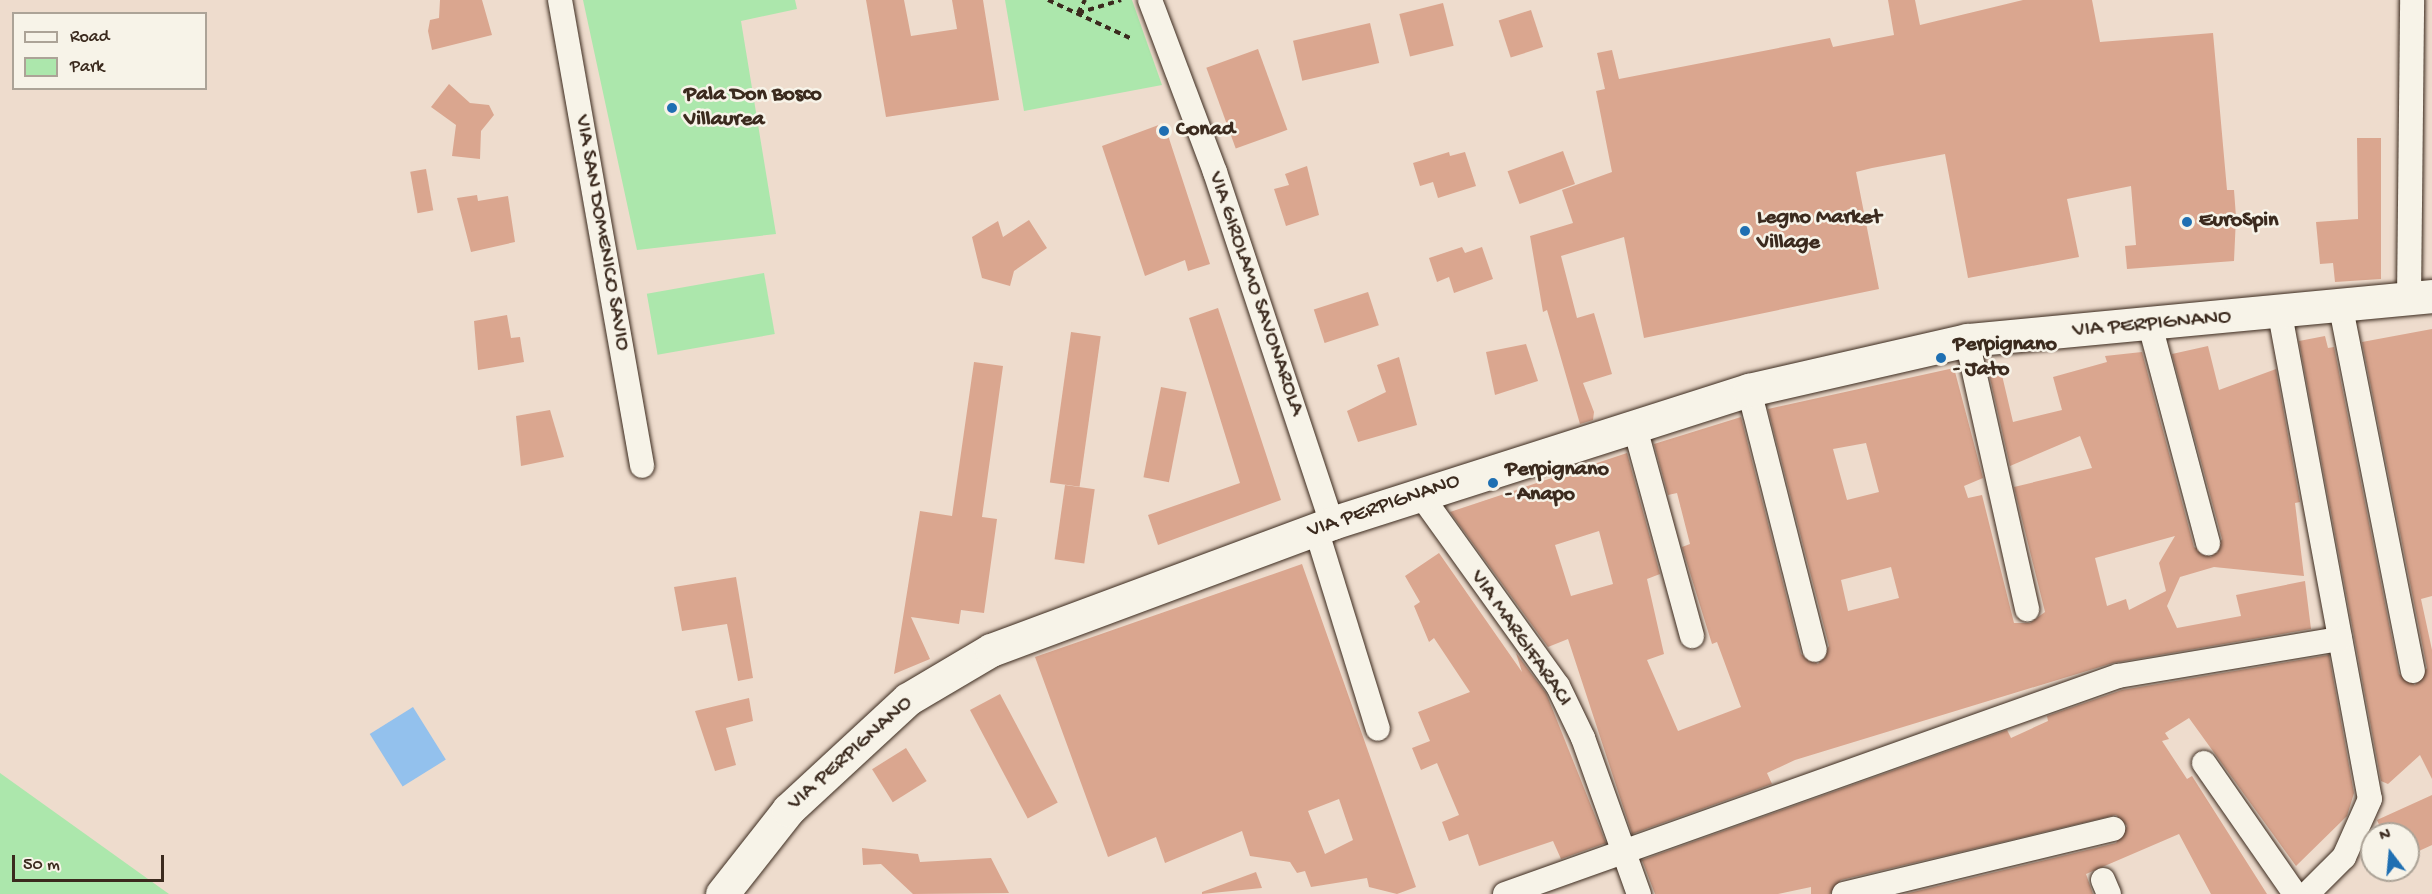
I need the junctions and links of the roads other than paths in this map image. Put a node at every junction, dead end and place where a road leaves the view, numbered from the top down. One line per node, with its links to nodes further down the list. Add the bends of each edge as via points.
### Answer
1 (560, 0): 11 (street, VIA SAN DOMENICO SAVIO)
2 (1150, 0): 13 (street, VIA GIROLAMO SAVONAROLA, via 1215,172)
3 (2414, 0): 4 (street)
4 (2421, 298): 5 (street, VIA PERPIGNANO)
5 (2341, 308): 6 (street, VIA PERPIGNANO); 19 (street)
6 (2280, 314): 7 (street, VIA PERPIGNANO); 17 (street)
7 (2150, 325): 8 (street, VIA PERPIGNANO); 14 (street)
8 (1967, 340): 9 (street, VIA PERPIGNANO); 15 (street)
9 (1749, 390): 10 (street, VIA PERPIGNANO); 18 (street)
10 (1634, 424): 12 (street, VIA PERPIGNANO); 16 (street)
11 (642, 466)
12 (1420, 494): 13 (street, VIA PERPIGNANO); 23 (street, VIA MARGIFARACI, via 1558,686 1583,738)
13 (1324, 526): 20 (street, VIA GIROLAMO SAVONAROLA); 24 (street, VIA PERPIGNANO, via 991,650 908,699 788,810)
14 (2208, 543)
15 (2027, 609)
16 (1692, 636)
17 (2340, 639): 23 (street, via 2118,676); 29 (street, via 2370,799 2344,857)
18 (1815, 650)
19 (2413, 671)
20 (1378, 729)
21 (2204, 763): 28 (street)
22 (2113, 829): 27 (street)
23 (1624, 852): 25 (street); 26 (street, VIA MARGIFARACI)
24 (722, 894)
25 (1505, 894)
26 (1639, 894)
27 (1844, 894)
28 (2295, 894)
29 (2307, 894)

